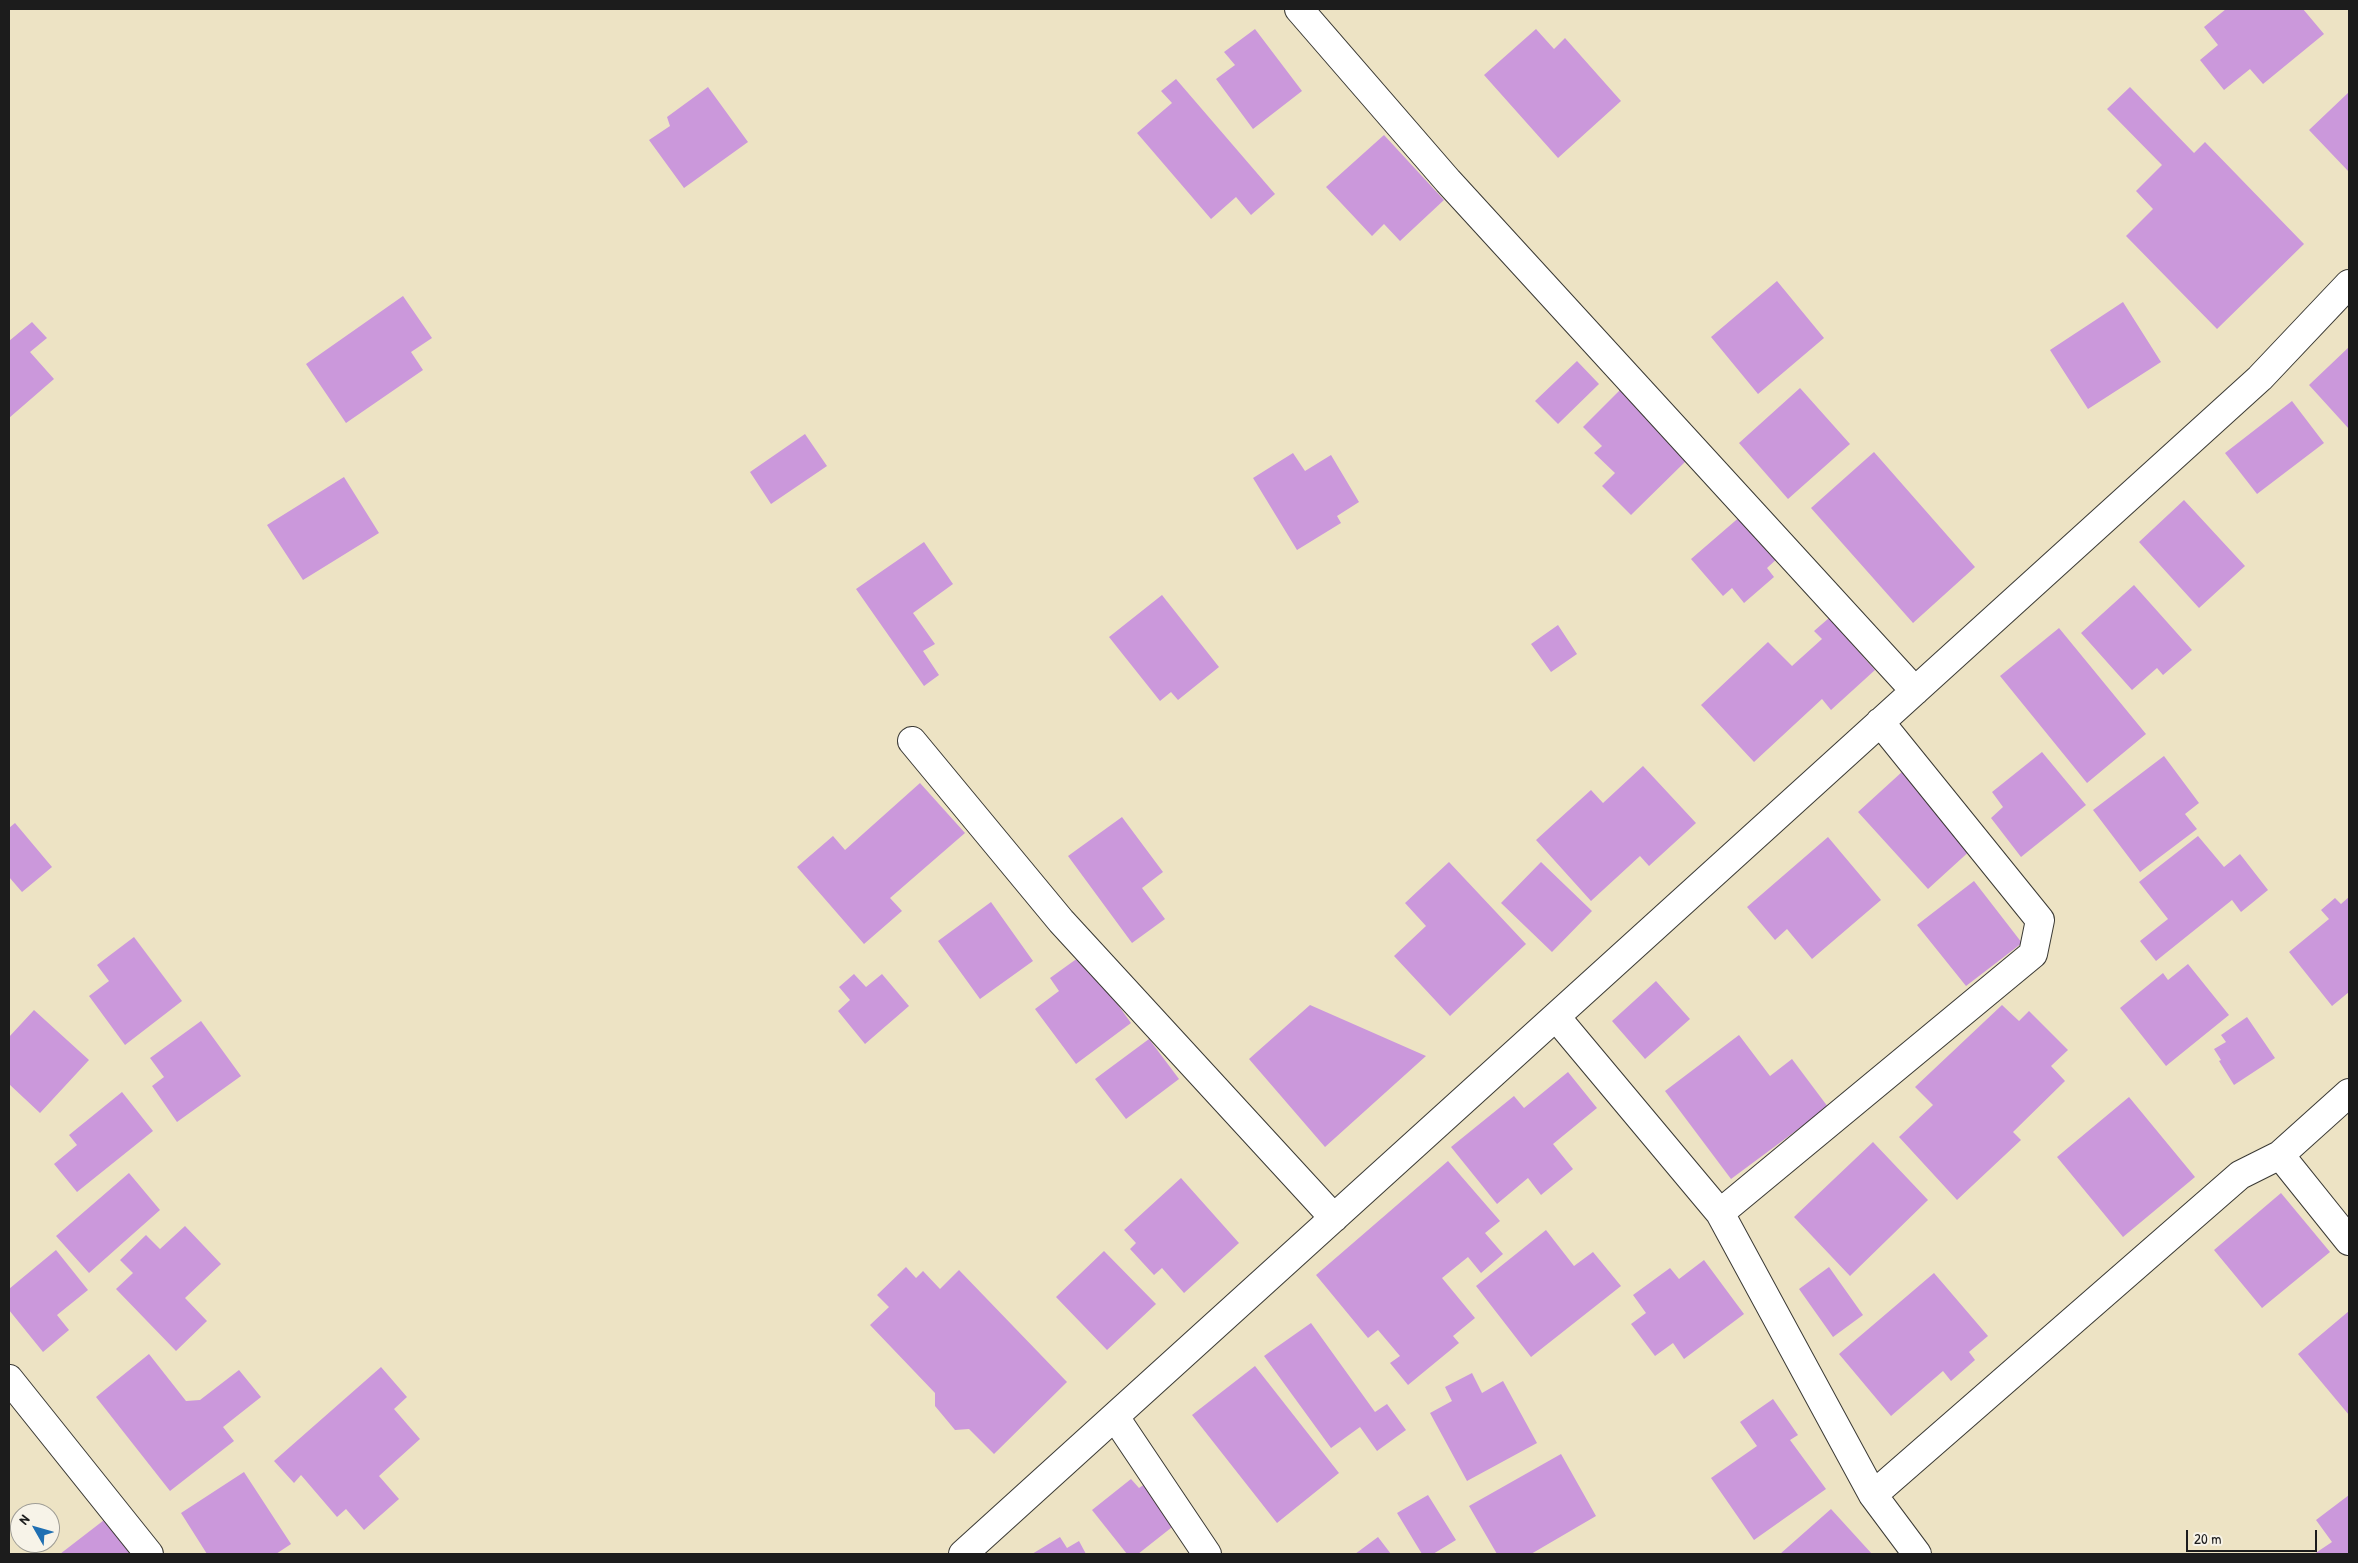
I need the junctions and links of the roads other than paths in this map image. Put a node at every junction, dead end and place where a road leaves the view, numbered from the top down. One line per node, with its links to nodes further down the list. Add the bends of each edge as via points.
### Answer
1 (1299, 9): 3 (street, via 1448,181)
2 (2349, 284): 3 (street, via 2260,378)
3 (1915, 691): 4 (street)
4 (1880, 722): 6 (street); 9 (street, via 2040,920 2033,954)
5 (912, 742): 10 (street, via 1060,921)
6 (1556, 1017): 9 (street); 10 (street)
7 (2349, 1093): 8 (street)
8 (2280, 1155): 11 (street); 14 (street, via 2240,1175)
9 (1720, 1213): 14 (street)
10 (1334, 1218): 13 (street)
11 (2349, 1241)
12 (9, 1379): 15 (street)
13 (1115, 1417): 16 (street); 17 (street)
14 (1873, 1495): 18 (street)
15 (149, 1554)
16 (963, 1554)
17 (1207, 1554)
18 (1917, 1554)

